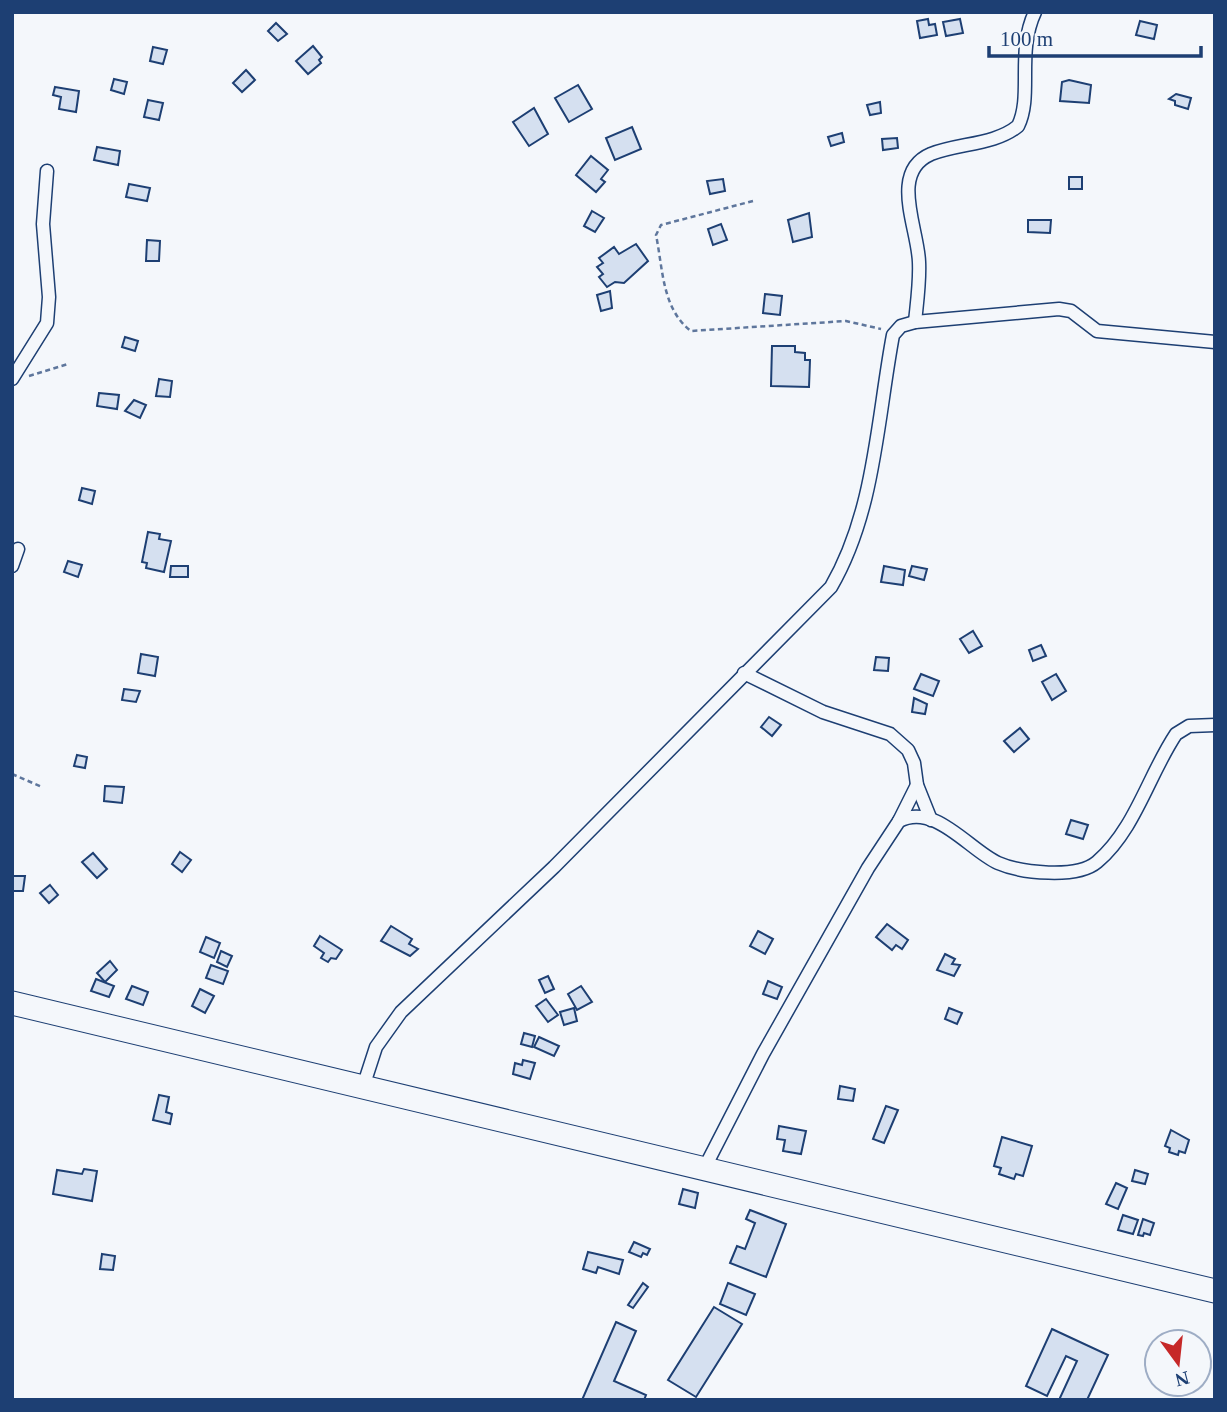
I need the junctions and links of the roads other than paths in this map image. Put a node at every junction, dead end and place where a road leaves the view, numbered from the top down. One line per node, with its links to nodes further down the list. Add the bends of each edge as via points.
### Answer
1 (1035, 12): 3 (street, via 1025,38 1018,126 998,137 929,155 911,169 909,194 919,264)
2 (47, 171): 5 (street, via 43,224 50,297 47,323)
3 (915, 322): 4 (street, via 1059,309 1070,311 1097,331); 8 (street, via 901,326 893,335 876,453 842,568 812,610)
4 (1215, 342)
5 (18, 378)
6 (18, 549): 7 (street)
7 (12, 566)
8 (744, 673): 10 (street, via 824,712 890,734 908,750); 14 (street, via 554,867 401,1012 376,1047)
9 (1215, 725): 11 (street, via 1188,726 1176,734 1129,820 1104,855 1081,871 1060,873 1000,864)
10 (917, 785): 11 (street); 12 (street)
11 (932, 820): 12 (street, via 914,816)
12 (899, 821): 15 (street, via 763,1055)
13 (13, 1006): 14 (highway)
14 (363, 1087): 15 (highway)
15 (705, 1169): 16 (highway)
16 (1215, 1291)

